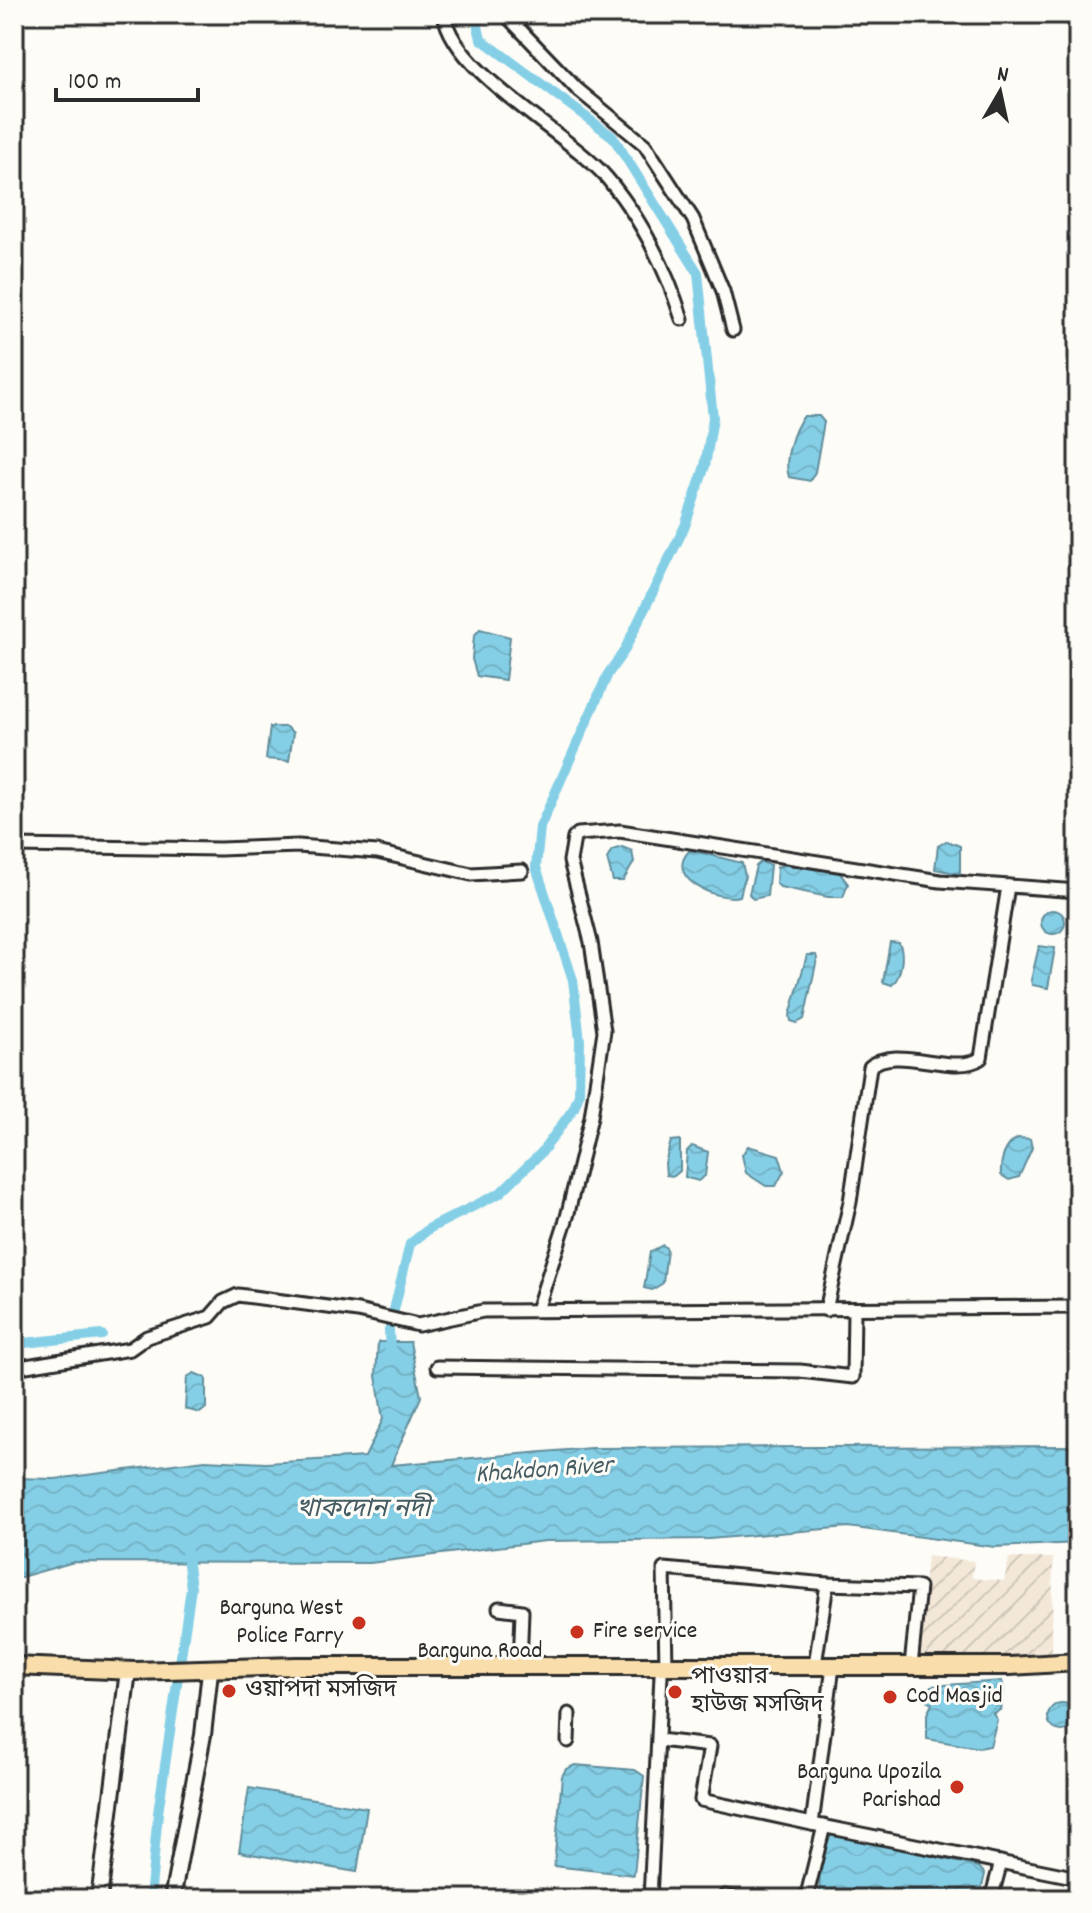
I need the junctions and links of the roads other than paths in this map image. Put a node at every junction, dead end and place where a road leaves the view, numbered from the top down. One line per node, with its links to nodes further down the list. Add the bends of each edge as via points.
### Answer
1 (444, 14): 3 (street, via 476,71 607,177 652,247)
2 (505, 14): 4 (street, via 577,89 645,145 693,219)
3 (682, 319)
4 (733, 330)
5 (14, 846): 6 (street, via 298,846 377,852 471,874)
6 (522, 871)
7 (1008, 886): 8 (street); 10 (street, via 850,869 620,831 576,836 570,861 591,942 604,1031 591,1117 567,1217); 11 (street, via 981,1058 967,1063 884,1058 870,1067 850,1202)
8 (1078, 891)
9 (1078, 1307): 12 (street)
10 (537, 1310): 11 (street); 14 (street, via 483,1311 418,1325 238,1295 210,1317 147,1337 130,1349)
11 (826, 1310): 12 (street)
12 (854, 1310): 13 (street, via 853,1377 800,1371)
13 (437, 1367)
14 (14, 1368)
15 (827, 1584): 18 (street); 21 (street, via 919,1587); 24 (street, via 664,1569)
16 (499, 1608): 20 (street, via 522,1611)
17 (1078, 1662): 21 (main road, Barguna Road)
18 (815, 1665): 21 (main road, Barguna Road); 24 (main road, Barguna Road)
19 (14, 1666): 22 (main road, Barguna Road)
20 (520, 1666): 23 (main road, Barguna Road); 24 (main road, Barguna Road)
21 (911, 1666)
22 (132, 1671): 23 (main road, Barguna Road); 33 (street)
23 (208, 1671): 24 (main road, Barguna Road, via 255,1677); 34 (street, via 203,1735)
24 (663, 1671): 26 (main road, Barguna Road); 28 (street)
25 (1078, 1671): 26 (main road, Barguna Road)
26 (832, 1674): 30 (street)
27 (569, 1714): 29 (street)
28 (659, 1740): 30 (street, via 710,1746 701,1800); 35 (street)
29 (568, 1741)
30 (818, 1825): 31 (street); 38 (street)
31 (1001, 1862): 32 (street); 39 (street)
32 (1078, 1878)
33 (99, 1899)
34 (172, 1899)
35 (650, 1899)
36 (722, 1899): 37 (street)
37 (741, 1899)
38 (806, 1899)
39 (991, 1899)

